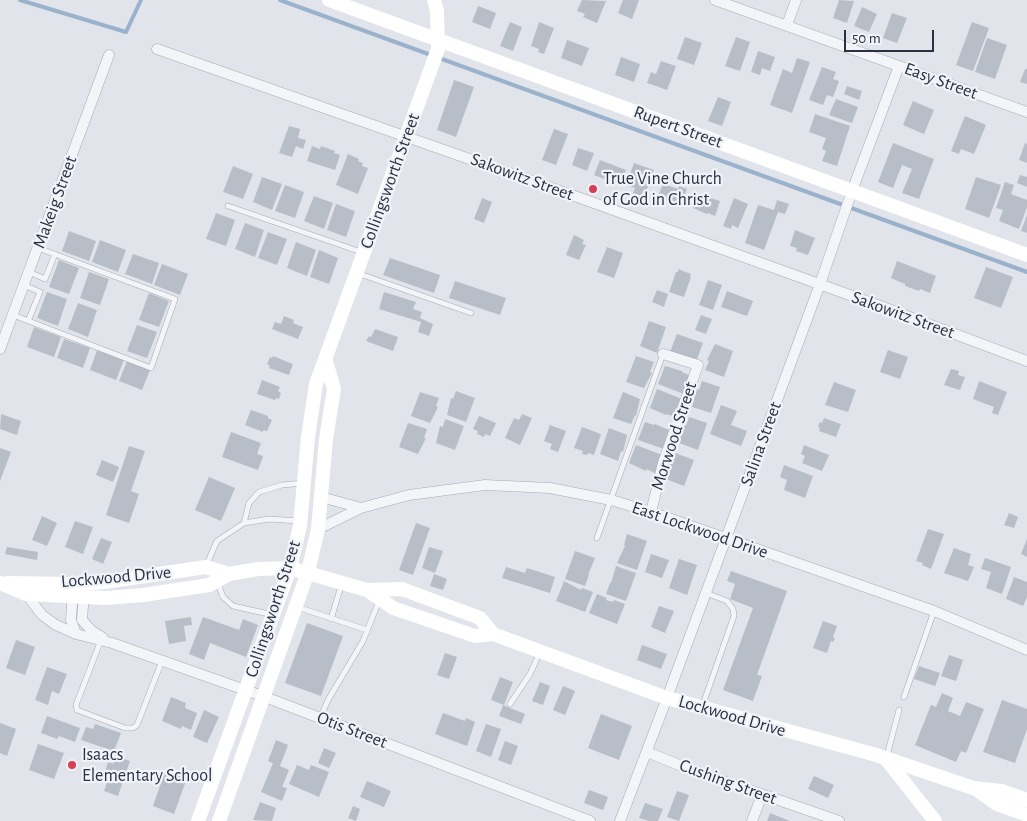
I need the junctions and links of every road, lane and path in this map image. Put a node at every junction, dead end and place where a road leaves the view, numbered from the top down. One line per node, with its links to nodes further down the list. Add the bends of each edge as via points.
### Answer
1 (329, 0): 6 (main road, Rupert Street)
2 (434, 0): 6 (main road, Collingsworth Street, via 438,11)
3 (715, 0): 5 (street, Easy Street)
4 (796, 0): 5 (street)
5 (787, 25): 9 (street, Easy Street)
6 (439, 44): 11 (main road, Collingsworth Street); 12 (main road, Rupert Street)
7 (157, 48): 11 (street, Sakowitz Street)
8 (109, 56): 14 (street, Makeig Street)
9 (900, 66): 10 (street, Easy Street); 12 (street, Salina Street)
10 (1027, 112)
11 (406, 136): 15 (main road, Collingsworth Street); 20 (street, Sakowitz Street)
12 (851, 194): 17 (main road, Rupert Street); 20 (street, Salina Street)
13 (228, 206): 15 (lane)
14 (38, 248): 16 (lane); 18 (street, Makeig Street)
15 (364, 253): 19 (main road, Collingsworth Street)
16 (55, 254): 18 (lane, via 45,279); 24 (lane, via 175,299 151,368)
17 (1027, 255)
18 (28, 272): 21 (street, Makeig Street)
19 (357, 273): 22 (lane); 27 (main road, Collingsworth Street)
20 (820, 284): 28 (street, Sakowitz Street); 38 (street, Salina Street)
21 (24, 285): 23 (street, Makeig Street); 24 (lane, via 40,292)
22 (471, 313)
23 (13, 315): 24 (lane); 25 (street, Makeig Street)
24 (28, 321)
25 (0, 349)
26 (663, 354): 31 (lane); 33 (street, Morwood Street, via 698,365 663,463)
27 (326, 361): 29 (main road, Collingsworth Street, via 316,384); 30 (main road, Collingsworth Street, via 334,389)
28 (1027, 361)
29 (304, 483): 34 (main road, Collingsworth Street); 35 (lane, via 259,492 249,503)
30 (321, 497): 32 (street); 36 (main road, Collingsworth Street)
31 (612, 500): 32 (street, East Lockwood Drive, via 550,488 485,485 409,495); 33 (street, East Lockwood Drive); 37 (lane)
32 (361, 508): 36 (street, East Lockwood Drive)
33 (651, 512): 38 (street, East Lockwood Drive)
34 (301, 520): 35 (lane, via 269,519); 40 (main road, Collingsworth Street)
35 (244, 523): 39 (lane, via 217,541)
36 (318, 529): 41 (main road, Collingsworth Street)
37 (597, 538)
38 (726, 539): 48 (street, Salina Street); 52 (street, East Lockwood Drive)
39 (206, 567): 42 (main road, Lockwood Drive); 46 (main road, Lockwood Drive)
40 (290, 568): 41 (main road, Lockwood Drive); 42 (main road, Lockwood Drive, via 258,568); 53 (main road, Collingsworth Street)
41 (308, 572): 44 (main road, Lockwood Drive); 51 (main road, Collingsworth Street)
42 (229, 574): 43 (main road, Lockwood Drive)
43 (217, 581): 46 (main road, Lockwood Drive, via 209,585 106,598); 53 (lane, via 223,597 233,606)
44 (342, 582): 47 (main road, Lockwood Drive); 54 (lane)
45 (1, 583): 46 (main road, Lockwood Drive); 49 (main road, Lockwood Drive)
46 (79, 590): 49 (main road, Lockwood Drive); 56 (street, via 71,620); 59 (street, Otis Street, via 82,620)
47 (367, 590): 50 (main road, Lockwood Drive); 57 (main road, Lockwood Drive, via 402,589 480,618)
48 (706, 593): 66 (street, Salina Street); 68 (lane, via 727,601 734,616)
49 (26, 594): 56 (street, Otis Street, via 42,615)
50 (380, 598): 55 (lane); 57 (main road, Lockwood Drive, via 393,608 475,636)
51 (297, 607): 54 (lane); 64 (main road, Collingsworth Street)
52 (934, 611): 60 (street, East Lockwood Drive); 65 (lane)
53 (274, 615): 63 (main road, Collingsworth Street)
54 (331, 619): 55 (lane)
55 (367, 630): 70 (lane)
56 (76, 634): 58 (street, Otis Street)
57 (493, 634): 61 (main road, Lockwood Drive)
58 (101, 640): 59 (street, Otis Street); 62 (lane, via 76,705 77,710 125,728 137,725)
59 (112, 644): 62 (street, Otis Street)
60 (1027, 650)
61 (540, 651): 66 (main road, Lockwood Drive); 67 (lane, via 530,674)
62 (162, 661): 63 (street, Otis Street)
63 (246, 690): 64 (street, Otis Street); 77 (main road, Collingsworth Street)
64 (265, 697): 70 (street, Otis Street); 78 (main road, Collingsworth Street)
65 (904, 697)
66 (668, 698): 68 (main road, Lockwood Drive); 71 (street, Salina Street)
67 (510, 704)
68 (702, 708): 72 (main road, Lockwood Drive)
69 (899, 710): 72 (lane)
70 (320, 718): 79 (street, Otis Street)
71 (647, 752): 74 (street, Cushing Street); 80 (street, Salina Street)
72 (886, 759): 73 (main road, Lockwood Drive); 83 (main road)
73 (973, 788): 75 (main road, Lockwood Drive, via 1002,791); 76 (main road, Lockwood Drive, via 997,804)
74 (762, 795): 81 (street); 82 (street, Cushing Street)
75 (1027, 800)
76 (1027, 815)
77 (198, 821)
78 (219, 821)
79 (590, 821)
80 (620, 821)
81 (752, 821)
82 (839, 821)
83 (935, 821)

